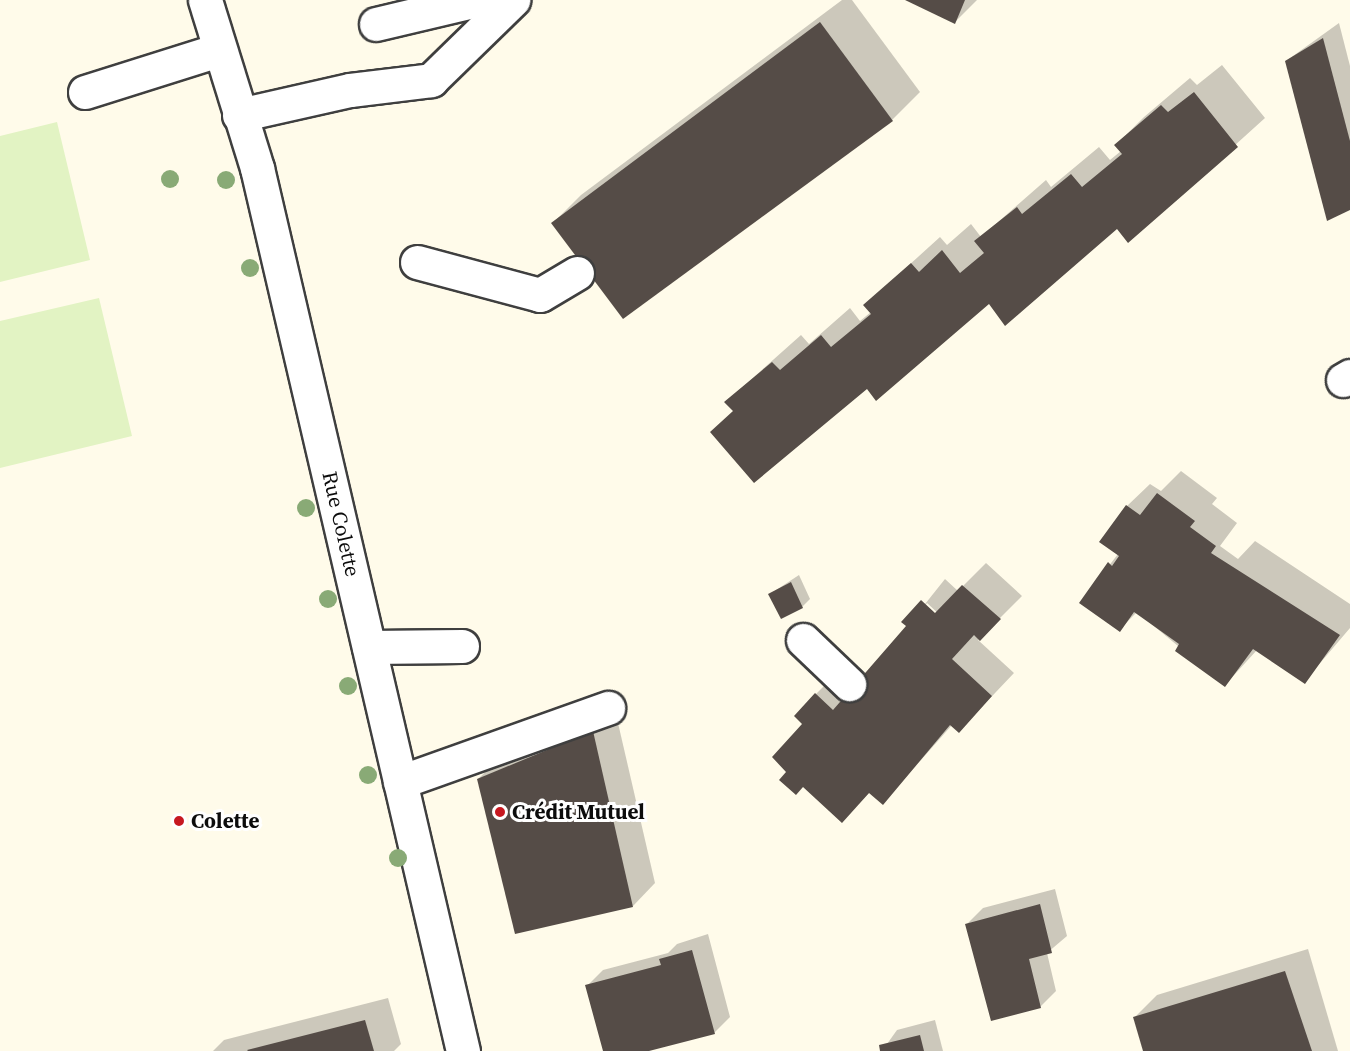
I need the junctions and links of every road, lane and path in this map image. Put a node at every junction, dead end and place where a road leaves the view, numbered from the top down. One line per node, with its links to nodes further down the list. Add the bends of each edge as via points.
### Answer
1 (205, 0): 5 (street, Rue Colette)
2 (477, 0): 4 (street)
3 (513, 0): 7 (street, via 431,80 350,90)
4 (376, 24)
5 (218, 50): 6 (street); 7 (street, Rue Colette)
6 (85, 92)
7 (239, 115): 12 (street, Rue Colette, via 257,168)
8 (417, 262): 9 (street, via 540,296)
9 (577, 273)
10 (803, 640): 13 (street)
11 (462, 646): 12 (street)
12 (369, 647): 15 (street, Rue Colette)
13 (849, 684)
14 (608, 708): 15 (street)
15 (400, 782): 16 (street, Rue Colette)
16 (463, 1051)

